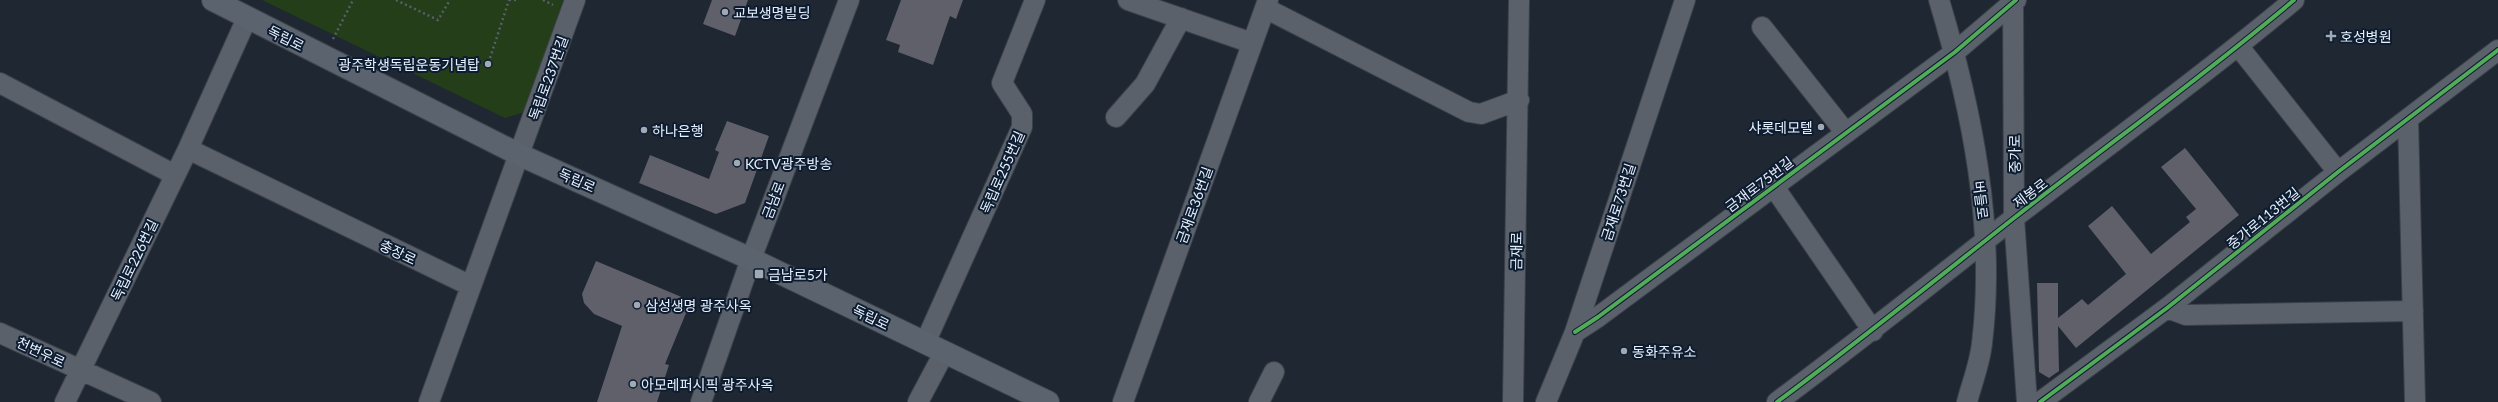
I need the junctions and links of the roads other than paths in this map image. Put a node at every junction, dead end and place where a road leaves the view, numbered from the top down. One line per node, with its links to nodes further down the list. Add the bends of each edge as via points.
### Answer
1 (213, 0): 12 (main road, 독립로)
2 (575, 0): 25 (street, 독립로237번길)
3 (849, 0): 31 (street, 금남로)
4 (1035, 0): 38 (street, 독립로255번길, via 1002,83 1022,114 1022,127)
5 (1128, 0): 13 (street)
6 (1520, 0): 20 (street, 금재로)
7 (1685, 0): 36 (street, 금재로73번길)
8 (1939, 0): 18 (street, 버들로)
9 (2294, 0): 16 (street, 제봉로)
10 (2014, 1): 18 (street, 금재로75번길); 29 (street, 중가로)
11 (1266, 4): 15 (street, 금재로36번길); 20 (street, 금재로36번길, via 1469,112 1481,114)
12 (247, 18): 24 (street, 독립로226번길); 25 (main road, 독립로)
13 (1181, 18): 15 (street); 21 (street, via 1145,84)
14 (1762, 27): 23 (street)
15 (1252, 43): 48 (street, 금재로36번길)
16 (2239, 47): 26 (street); 29 (street, 제봉로)
17 (2498, 50): 22 (street, 중가로113번길)
18 (1955, 52): 23 (street, 금재로75번길); 30 (street, 버들로, via 1974,146)
19 (0, 83): 27 (street)
20 (1519, 100): 50 (street, 금재로)
21 (1116, 117)
22 (2408, 119): 26 (street, 중가로113번길); 34 (street)
23 (1846, 133): 28 (street, 금재로75번길)
24 (188, 149): 27 (street, 독립로226번길); 32 (street, 충장로)
25 (520, 155): 31 (main road, 독립로); 32 (street)
26 (2338, 172): 33 (street, 중가로113번길)
27 (176, 175): 40 (street, 독립로226번길)
28 (1774, 187): 35 (street); 36 (street, 금재로75번길)
29 (2014, 218): 30 (street, 제봉로); 54 (street, 중가로)
30 (1986, 240): 35 (street, 제봉로); 53 (street, 버들로, via 1982,345)
31 (751, 258): 38 (main road, 독립로); 45 (street, 금남로)
32 (471, 286): 44 (street)
33 (2168, 308): 34 (street, via 2186,315); 55 (street, 중가로113번길)
34 (2413, 311): 56 (street)
35 (1873, 331): 52 (street, 제봉로)
36 (1575, 332): 51 (street, 금재로73번길)
37 (0, 333): 40 (street, 천변우로)
38 (925, 343): 39 (main road, 독립로)
39 (944, 353): 46 (street); 47 (main road, 독립로)
40 (81, 371): 42 (street, 독립로226번길); 43 (street)
41 (1274, 372): 49 (street)
42 (65, 402)
43 (150, 402)
44 (428, 402)
45 (701, 402)
46 (918, 402)
47 (1048, 402)
48 (1123, 402)
49 (1259, 402)
50 (1513, 402)
51 (1546, 402)
52 (1777, 402)
53 (1967, 402)
54 (2027, 402)
55 (2040, 402)
56 (2415, 402)

